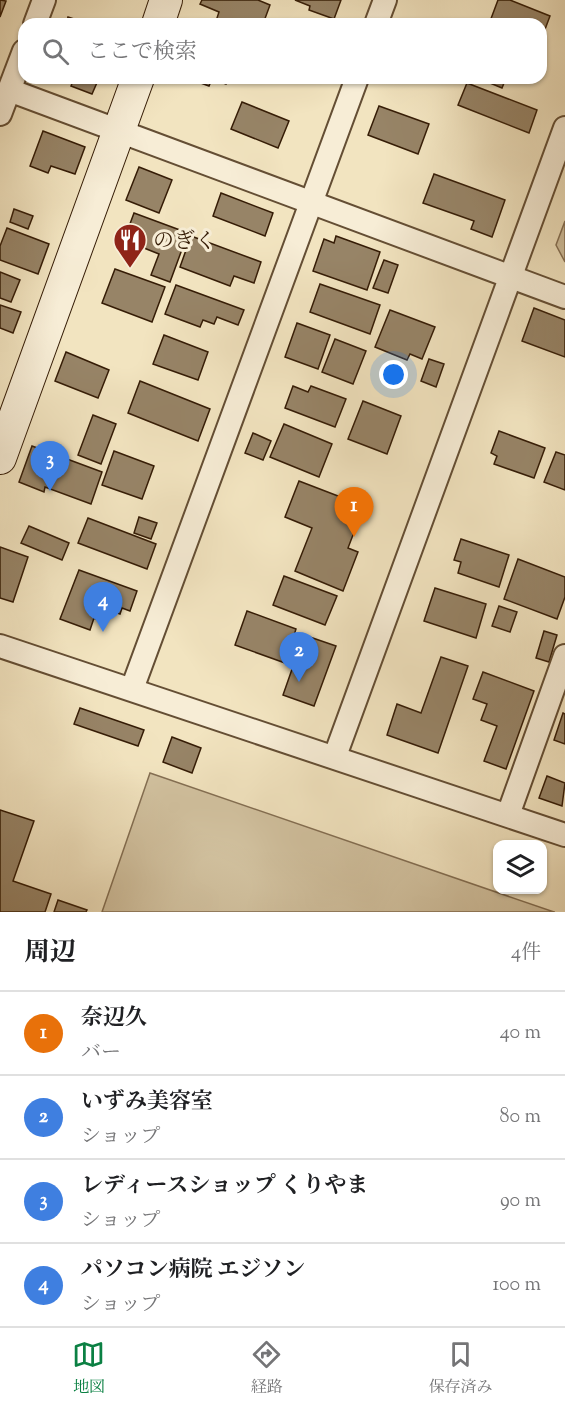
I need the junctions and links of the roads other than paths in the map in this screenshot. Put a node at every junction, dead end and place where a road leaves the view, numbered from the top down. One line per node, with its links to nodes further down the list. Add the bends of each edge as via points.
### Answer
1 (44, 0): 4 (street)
2 (166, 0): 5 (street)
3 (385, 0): 6 (street)
4 (37, 18)
5 (160, 18)
6 (378, 18)
7 (18, 67): 10 (street)
8 (136, 84): 13 (street)
9 (355, 84): 14 (street)
10 (9, 90): 11 (street); 13 (street)
11 (0, 114)
12 (565, 128): 15 (street)
13 (119, 129): 14 (street); 17 (street)
14 (311, 203): 15 (street); 20 (street)
15 (511, 276): 16 (street); 21 (street)
16 (565, 297)
17 (0, 458)
18 (0, 646): 20 (street)
19 (565, 656): 22 (street)
20 (132, 689): 21 (street)
21 (335, 756): 22 (street)
22 (508, 815): 23 (street)
23 (565, 835)

